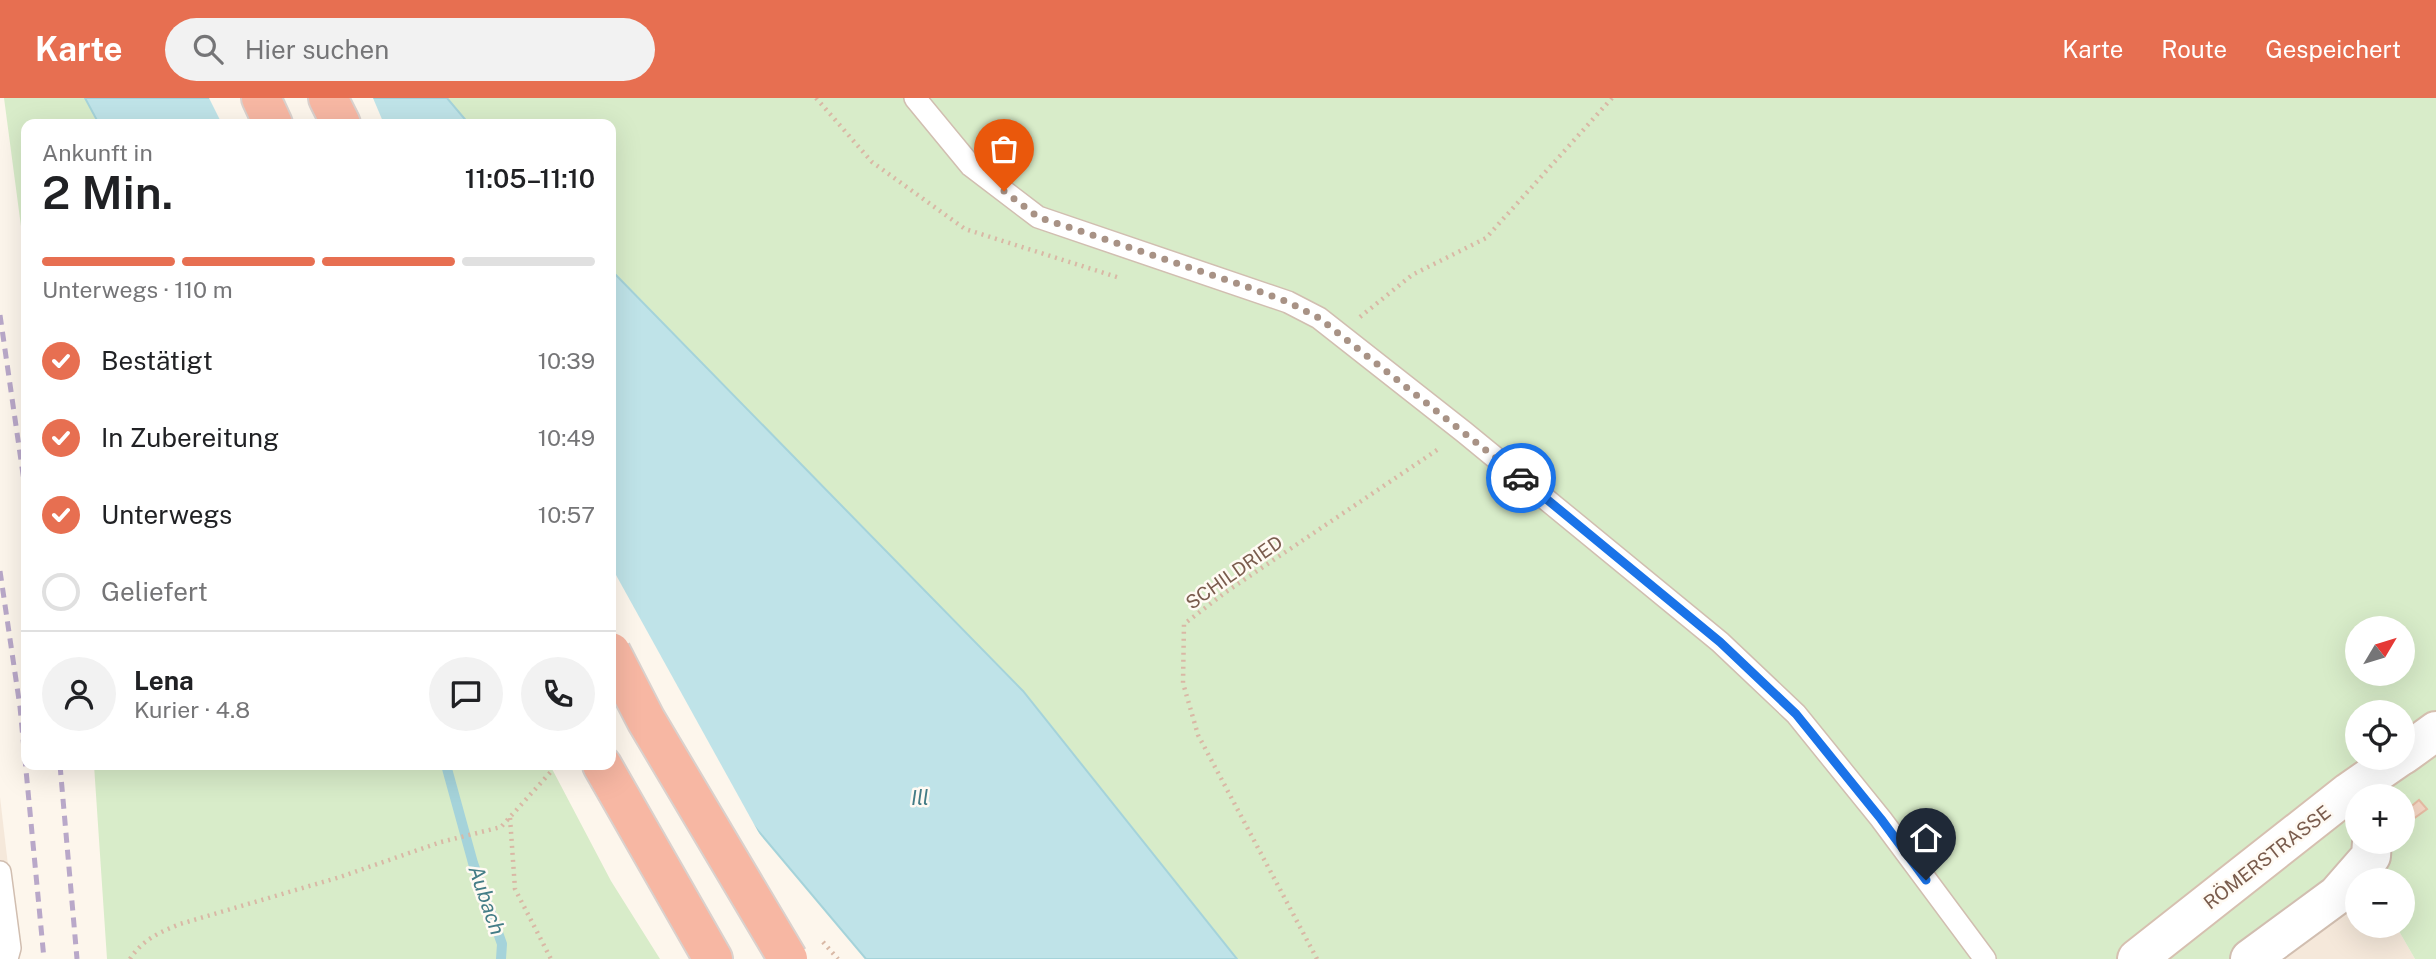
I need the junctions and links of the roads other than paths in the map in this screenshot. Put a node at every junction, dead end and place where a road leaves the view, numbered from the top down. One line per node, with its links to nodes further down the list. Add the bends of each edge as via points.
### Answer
1 (261, 98): 4 (highway)
2 (328, 98): 5 (highway)
3 (915, 98): 18 (lane, via 971,166 1038,217 1288,302 1319,318 1464,432 1720,642 1796,714)
4 (272, 119)
5 (338, 119)
6 (616, 662): 17 (highway, bridge)
7 (2436, 731): 8 (main road)
8 (2415, 746)
9 (605, 770): 16 (highway)
10 (2384, 770): 11 (main road, RÖMERSTRASSE)
11 (2369, 784)
12 (2345, 804): 19 (main road, RÖMERSTRASSE)
13 (2371, 854): 20 (main road, via 2337,894)
14 (0, 872): 15 (lane, via 10,948)
15 (7, 959)
16 (713, 959)
17 (788, 959)
18 (1985, 959)
19 (2137, 959)
20 (2250, 959)

